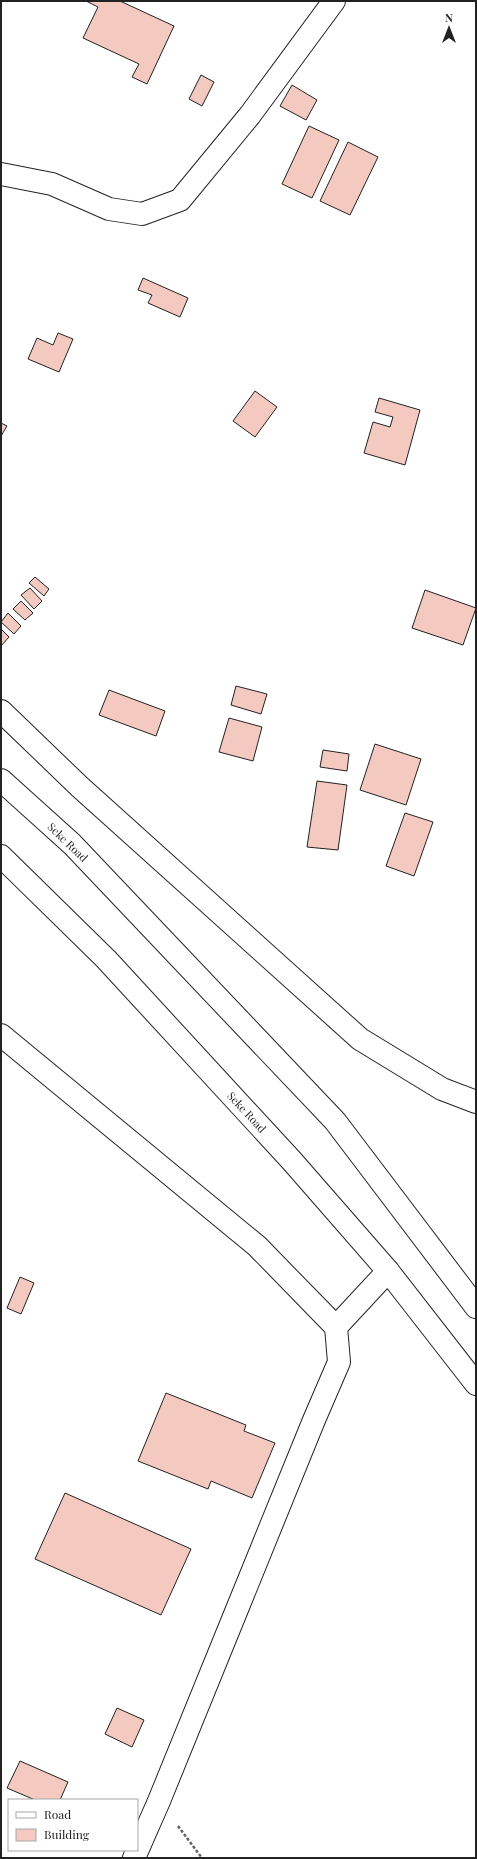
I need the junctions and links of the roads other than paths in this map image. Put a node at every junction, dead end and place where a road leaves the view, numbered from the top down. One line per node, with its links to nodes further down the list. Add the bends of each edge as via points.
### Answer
1 (334, 1): 2 (street, via 250,115 180,200 142,214 109,209 52,184)
2 (1, 174)
3 (1, 711): 7 (street, via 80,787 360,1039 442,1089)
4 (1, 780): 9 (street, Seke Road, via 72,844 335,1121)
5 (1, 856): 8 (street, Seke Road, via 106,959 292,1161)
6 (1, 1035): 10 (street, via 256,1246)
7 (476, 1102)
8 (388, 1271): 10 (street); 11 (street, Seke Road)
9 (476, 1307)
10 (336, 1327): 12 (street, via 339,1362)
11 (476, 1384)
12 (138, 1849)

